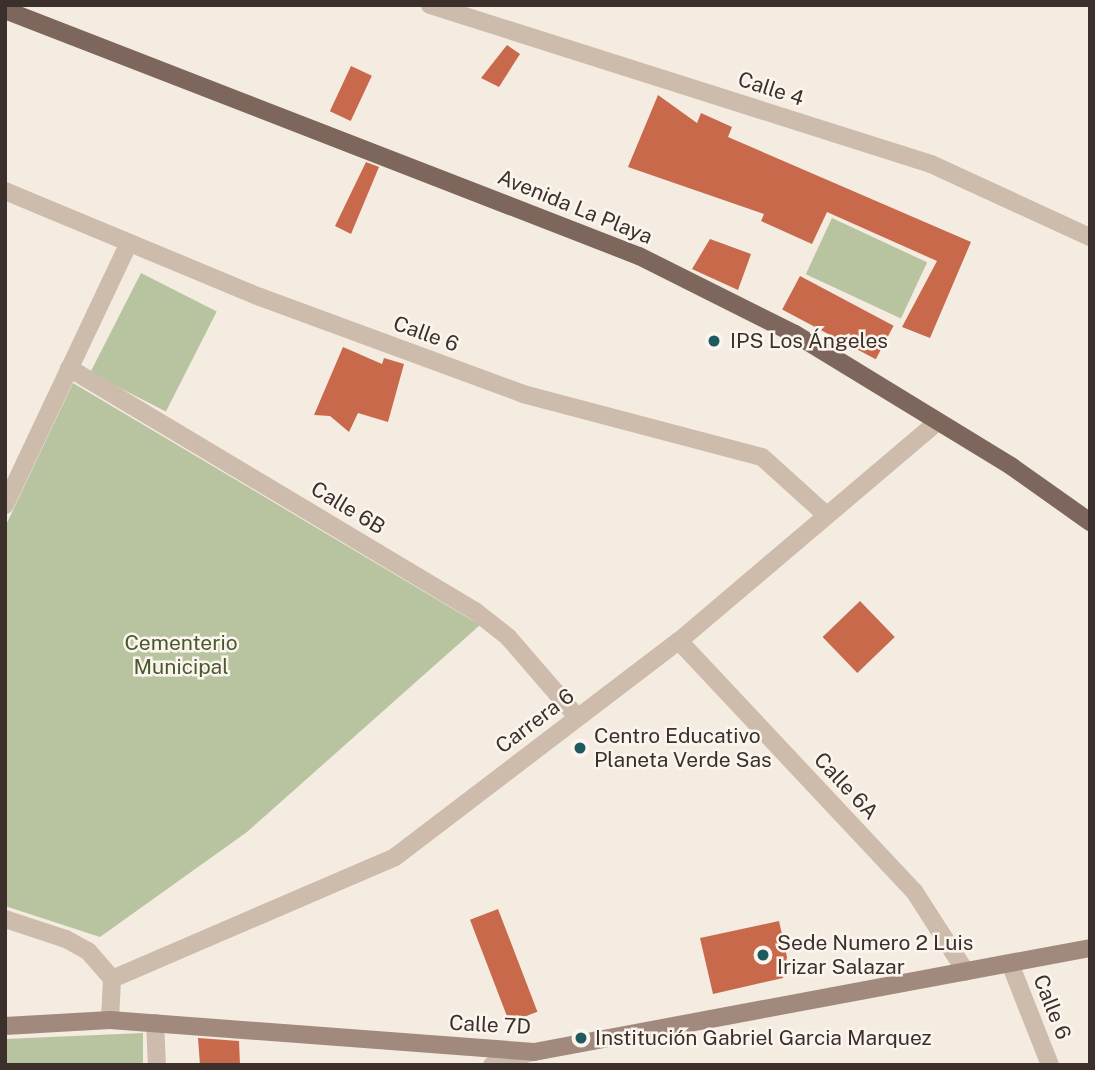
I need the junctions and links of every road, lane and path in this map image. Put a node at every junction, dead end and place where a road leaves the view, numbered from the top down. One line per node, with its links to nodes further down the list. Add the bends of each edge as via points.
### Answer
1 (430, 5): 4 (street, Calle 4, via 931,164)
2 (5, 10): 7 (main road, Avenida La Playa, via 639,256 795,334)
3 (5, 191): 5 (street, Calle 6)
4 (1090, 237)
5 (129, 243): 6 (street); 9 (street, Calle 6, via 523,394 762,457)
6 (69, 368): 8 (street); 12 (street, Calle 6B, via 475,611 508,637)
7 (937, 422): 9 (street, Carrera 6); 10 (main road, Avenida La Playa)
8 (5, 505)
9 (825, 514): 11 (street, Carrera 6)
10 (1090, 522)
11 (679, 641): 12 (street, Carrera 6); 16 (street, Calle 6A, via 914,891)
12 (577, 718): 17 (street, Carrera 6, via 395,857)
13 (5, 919): 17 (street, via 88,951)
14 (1090, 948): 15 (main road, Calle 7D)
15 (1011, 966): 16 (main road, Calle 7D); 24 (street, Calle 6)
16 (967, 972): 21 (main road, Calle 7D)
17 (112, 978): 18 (street)
18 (110, 1020): 19 (main road, Calle 7D); 20 (main road, Calle 7D)
19 (155, 1023): 21 (main road, Calle 7D); 22 (street)
20 (5, 1027)
21 (534, 1052): 23 (street)
22 (157, 1065)
23 (492, 1065)
24 (1050, 1065)

